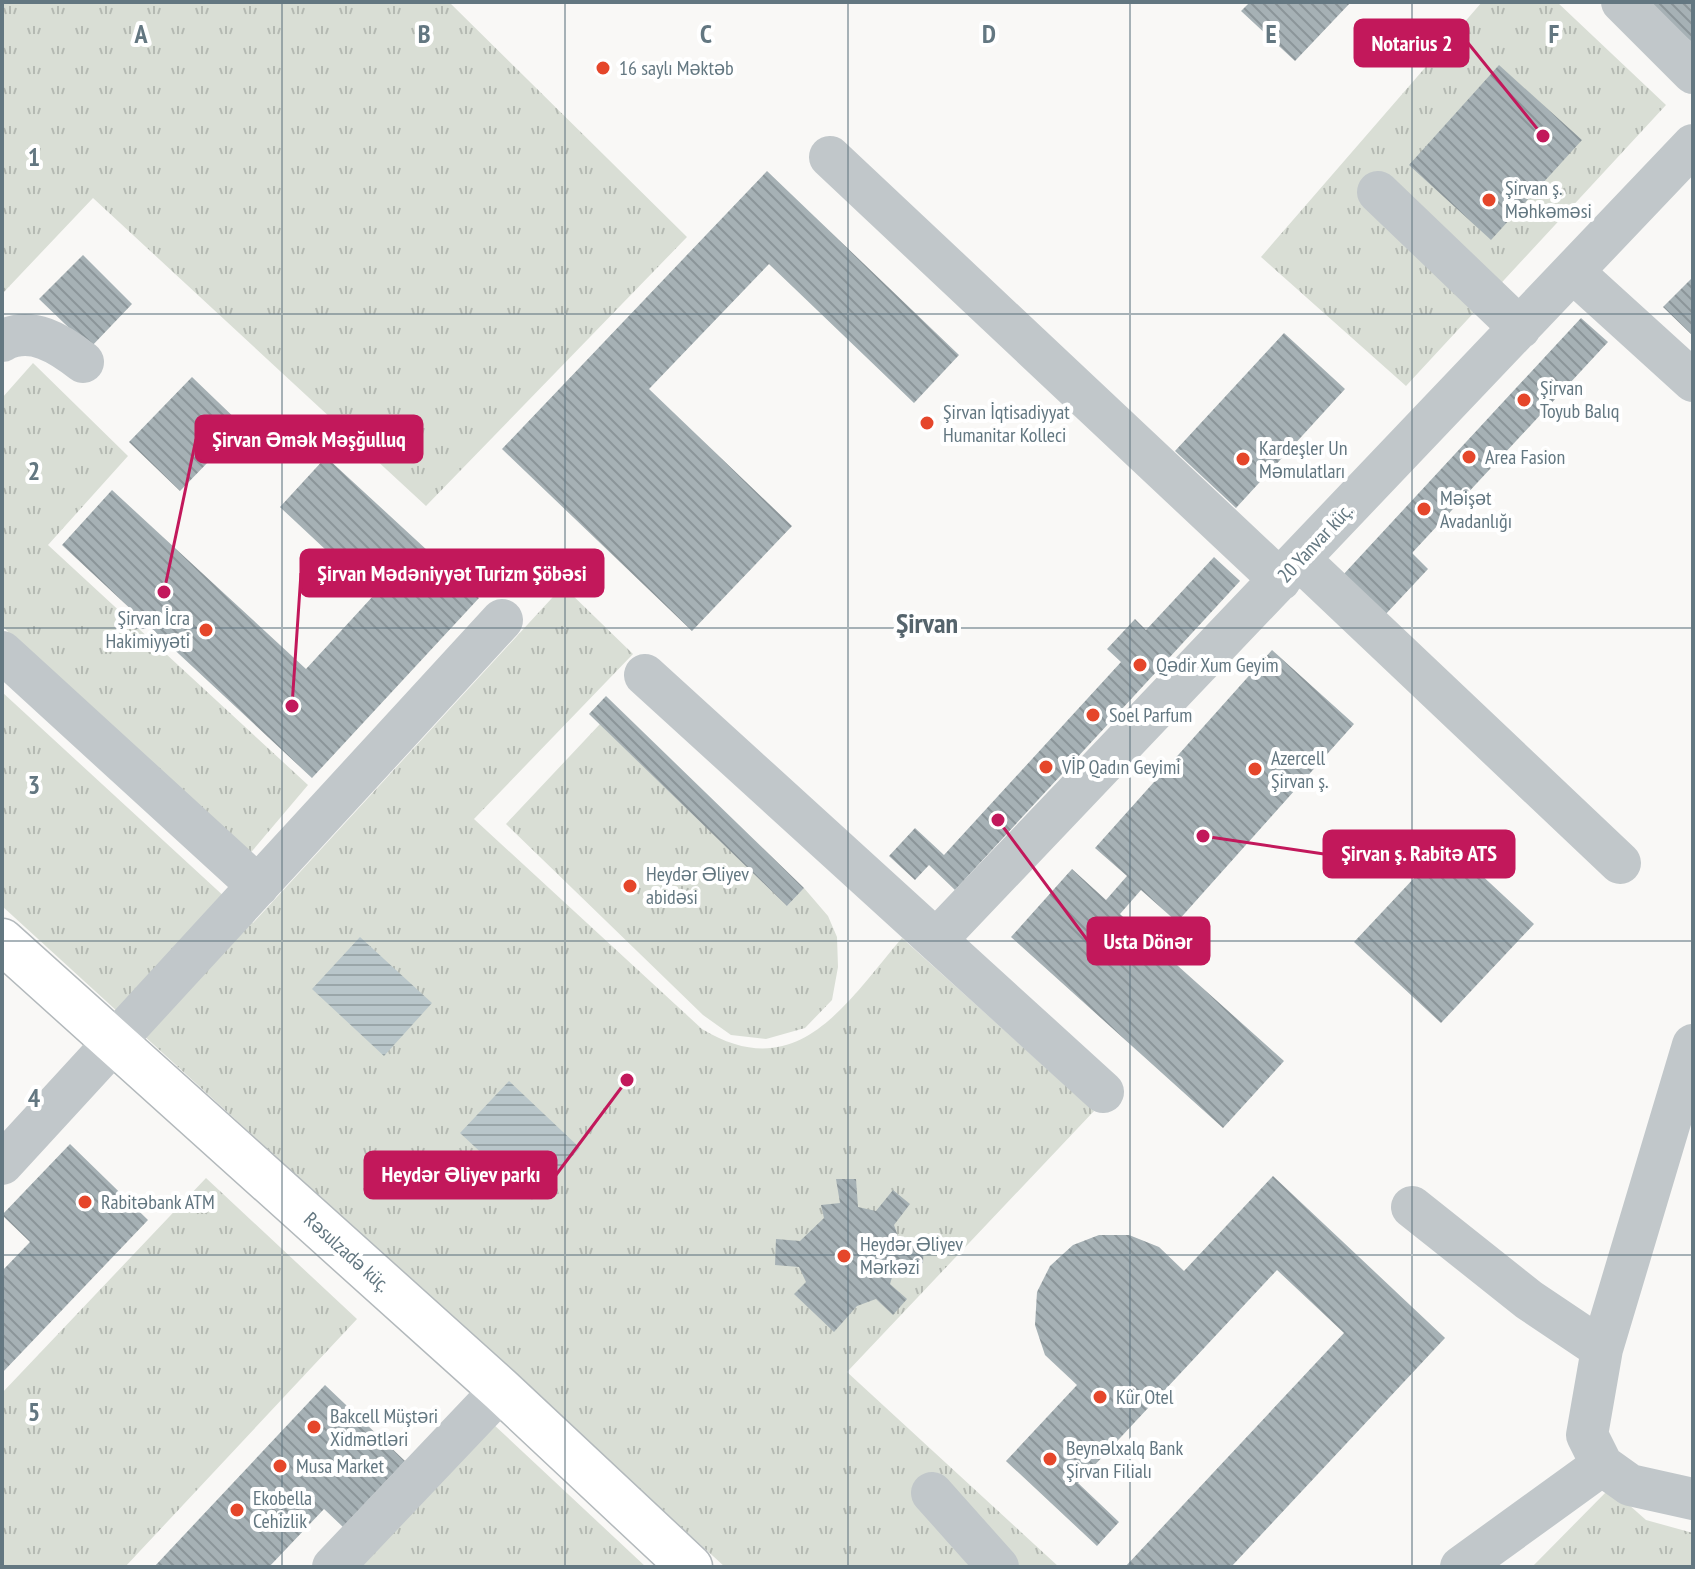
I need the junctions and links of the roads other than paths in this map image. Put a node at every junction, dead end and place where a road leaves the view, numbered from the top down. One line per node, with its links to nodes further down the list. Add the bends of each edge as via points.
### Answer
1 (1622, 2): 2 (street)
2 (1693, 73)
3 (1693, 145): 6 (street, 20 Yanvar küç.)
4 (830, 157): 11 (street)
5 (1378, 192): 7 (street)
6 (1573, 272): 7 (street, 20 Yanvar küç.); 10 (street)
7 (1520, 328): 11 (street, 20 Yanvar küç.)
8 (2, 341): 9 (street, via 30,334 61,344)
9 (83, 362)
10 (1693, 381)
11 (1289, 570): 15 (street); 17 (street, 20 Yanvar küç.)
12 (502, 620): 16 (street)
13 (2, 652): 16 (street)
14 (645, 675): 17 (street)
15 (1620, 863)
16 (258, 886): 19 (street)
17 (936, 940): 21 (street)
18 (2, 941): 19 (main road, Rəsulzadə küç.)
19 (114, 1043): 22 (street); 25 (main road, Rəsulzadə küç.)
20 (1693, 1045): 24 (street)
21 (1103, 1092)
22 (2, 1164)
23 (1412, 1207): 24 (street, via 1529,1300)
24 (1602, 1349): 26 (street, via 1587,1435)
25 (501, 1390): 29 (street); 30 (main road, Rəsulzadə küç.)
26 (1602, 1465): 28 (street, via 1630,1485); 32 (street)
27 (932, 1493): 31 (street)
28 (1693, 1499)
29 (333, 1567)
30 (690, 1567)
31 (998, 1567)
32 (1461, 1567)

